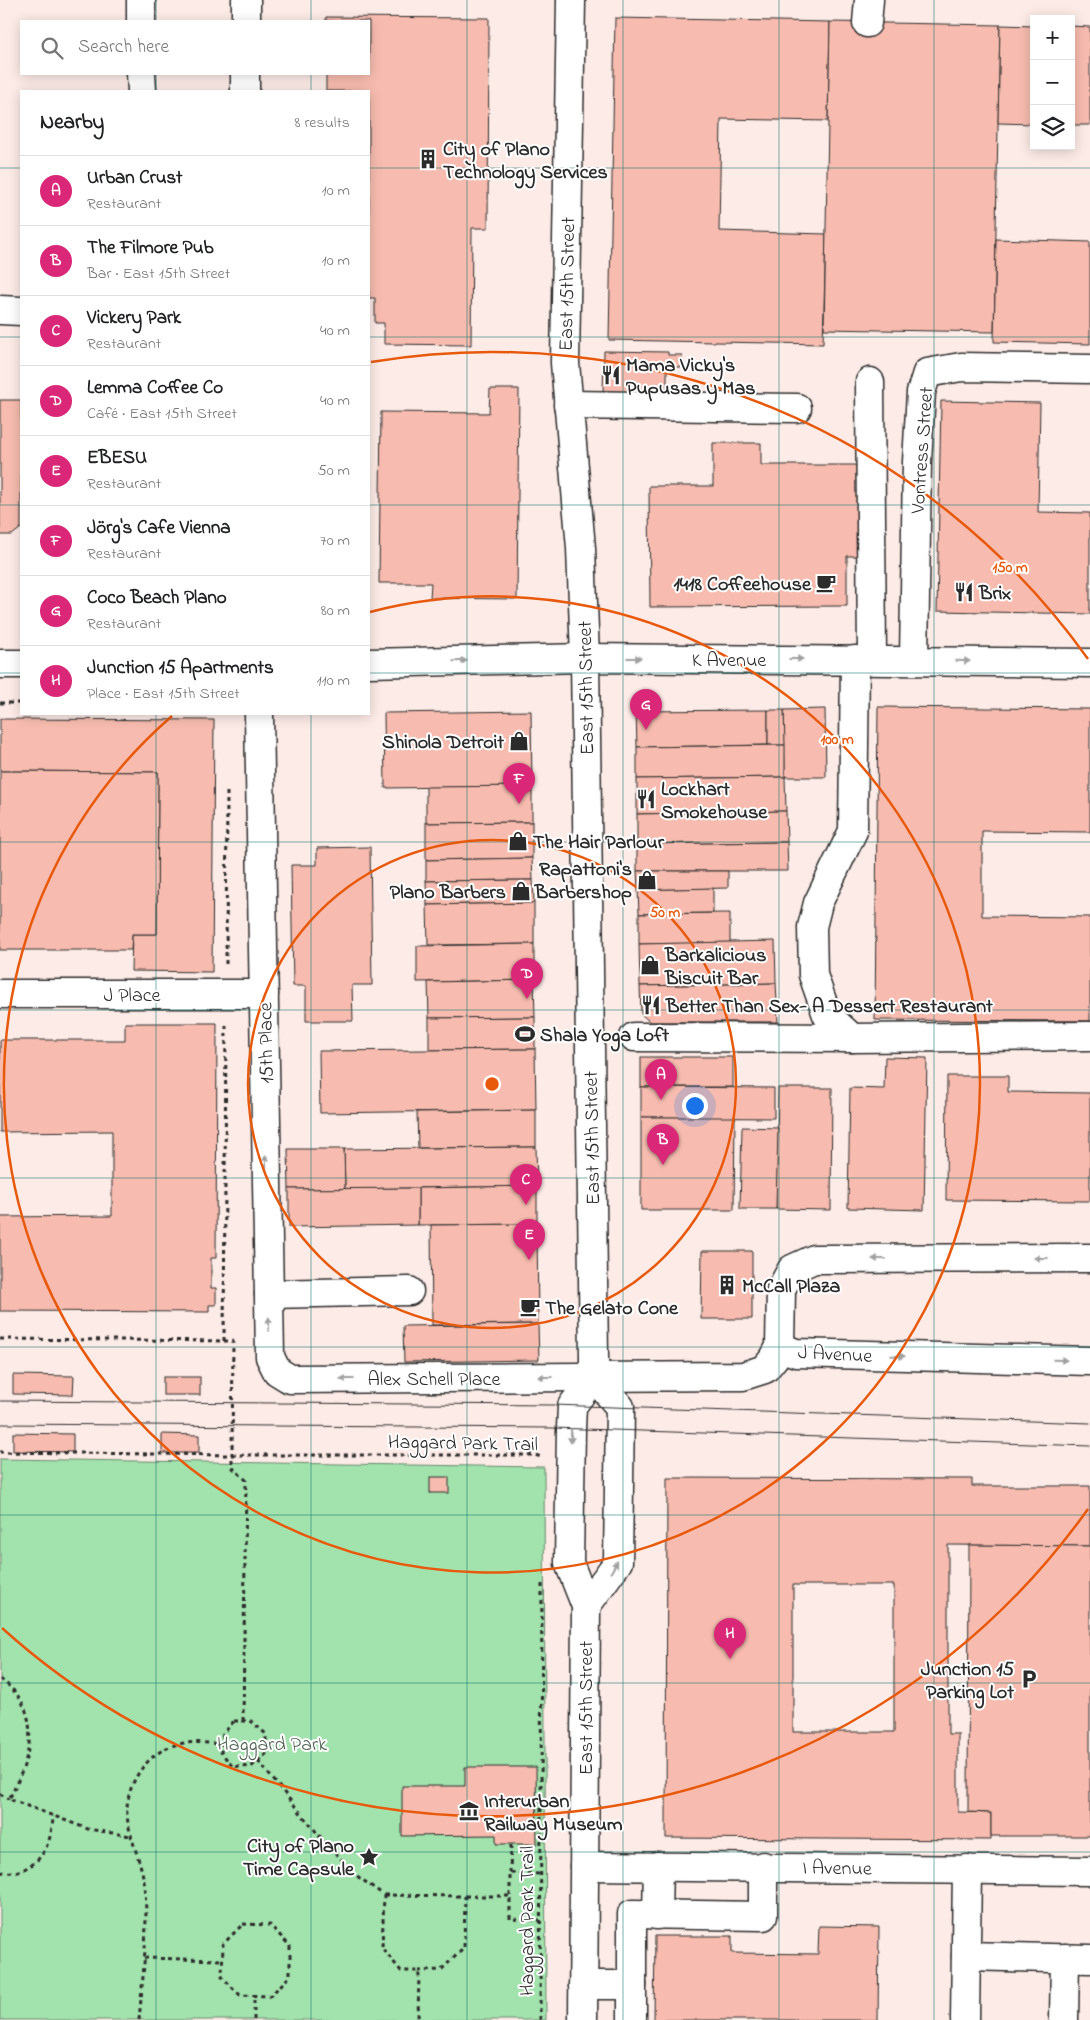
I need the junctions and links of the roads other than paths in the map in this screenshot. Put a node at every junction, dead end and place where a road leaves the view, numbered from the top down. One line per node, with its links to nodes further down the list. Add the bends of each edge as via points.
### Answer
1 (141, 0): 4 (main road)
2 (246, 0): 5 (main road)
3 (571, 0): 14 (main road, East 15th Street, via 565,363)
4 (141, 20)
5 (246, 20)
6 (142, 75): 8 (main road)
7 (245, 75): 9 (main road)
8 (142, 90)
9 (245, 90)
10 (0, 310): 11 (main road)
11 (20, 311)
12 (1090, 369): 18 (main road, Vontress Street, via 961,367 927,373 921,392 917,462)
13 (870, 382): 17 (main road)
14 (568, 405): 15 (main road); 16 (main road, East 15th Street, via 581,548)
15 (797, 408)
16 (585, 658): 17 (main road, K Avenue, one-way to 17); 19 (main road, K Avenue, one-way to 16); 35 (main road, East 15th Street)
17 (863, 660): 18 (main road, K Avenue); 28 (main road, via 853,831 818,903 812,927 813,975 827,1014)
18 (914, 660): 20 (main road, K Avenue, one-way to 20)
19 (370, 663)
20 (1090, 663)
21 (0, 664): 22 (main road)
22 (20, 664)
23 (260, 715): 25 (main road, 15th Place)
24 (0, 994): 25 (main road, J Place)
25 (264, 994): 31 (main road, 15th Place, one-way to 25)
26 (1090, 1036): 28 (main road)
27 (634, 1037): 28 (main road)
28 (852, 1038)
29 (1090, 1258): 32 (main road, one-way to 32, via 814,1259 792,1269 781,1289)
30 (409, 1291): 31 (main road)
31 (268, 1294): 34 (main road, 15th Place, one-way to 31, via 270,1357)
32 (780, 1347): 33 (main road, J Avenue, one-way to 33, via 796,1353); 35 (main road, J Avenue, via 764,1369 743,1376)
33 (1090, 1361)
34 (277, 1371): 35 (main road, Alex Schell Place, one-way to 34, via 290,1380)
35 (594, 1377): 36 (main road, East 15th Street, one-way to 36, via 572,1406 571,1429 569,1563); 36 (main road, one-way to 35, via 618,1562 620,1407)
36 (586, 1606): 37 (main road, East 15th Street)
37 (584, 1866): 38 (main road, I Avenue); 45 (main road, East 15th Street)
38 (658, 1866): 39 (main road, I Avenue); 42 (main road)
39 (764, 1866): 40 (main road, I Avenue); 42 (main road, via 763,1916)
40 (967, 1869): 41 (main road, I Avenue); 43 (main road)
41 (1090, 1871)
42 (657, 1915): 46 (main road, via 632,1914)
43 (966, 1956): 44 (main road); 49 (main road)
44 (1077, 1958): 50 (main road)
45 (583, 1985): 46 (main road); 47 (main road, East 15th Street)
46 (632, 1985): 48 (main road)
47 (583, 2020)
48 (632, 2020)
49 (965, 2020)
50 (1064, 2020)

